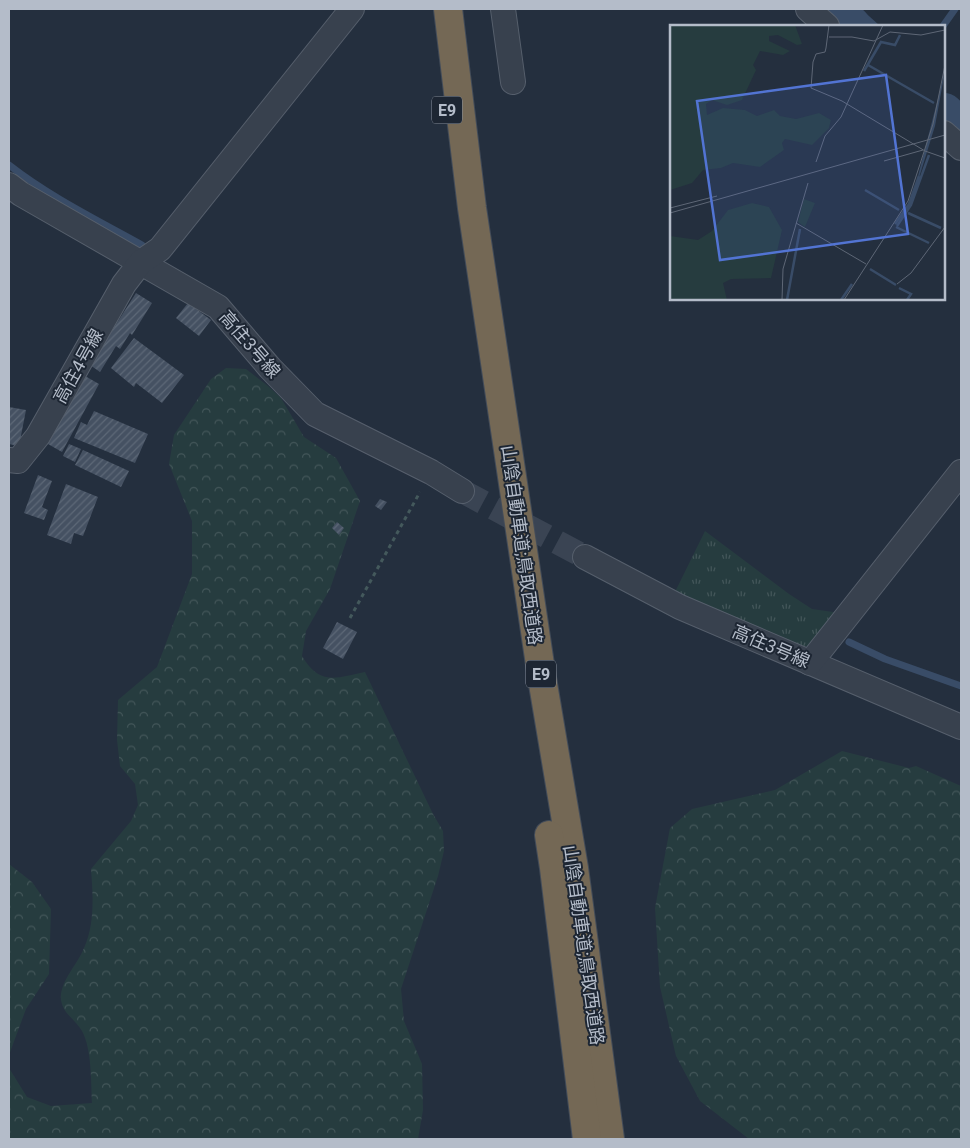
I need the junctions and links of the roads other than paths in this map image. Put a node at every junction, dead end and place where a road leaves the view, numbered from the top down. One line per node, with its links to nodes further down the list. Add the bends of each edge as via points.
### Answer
1 (352, 9): 12 (street, via 160,250)
2 (434, 9): 11 (highway, 山陰自動車道;鳥取西道路 / E9)
3 (448, 9): 11 (highway, 山陰自動車道;鳥取西道路 / E9)
4 (503, 9): 7 (street)
5 (808, 9): 6 (street)
6 (826, 25)
7 (513, 82)
8 (945, 134): 9 (street)
9 (961, 148)
10 (9, 185): 12 (street, 高住3号線)
11 (466, 209): 19 (highway, 山陰自動車道;鳥取西道路 / E9, via 523,680 554,868); 20 (highway, 山陰自動車道;鳥取西道路 / E9, via 574,868)
12 (141, 262): 13 (street, 高住4号線, via 124,284 38,436 18,461); 15 (street, 高住3号線, via 218,307 270,368 316,414)
13 (9, 460)
14 (961, 472): 17 (street)
15 (462, 491)
16 (585, 557): 17 (street, 高住3号線, via 680,607)
17 (810, 663): 18 (street, 高住3号線)
18 (961, 727)
19 (587, 1139)
20 (610, 1139)

